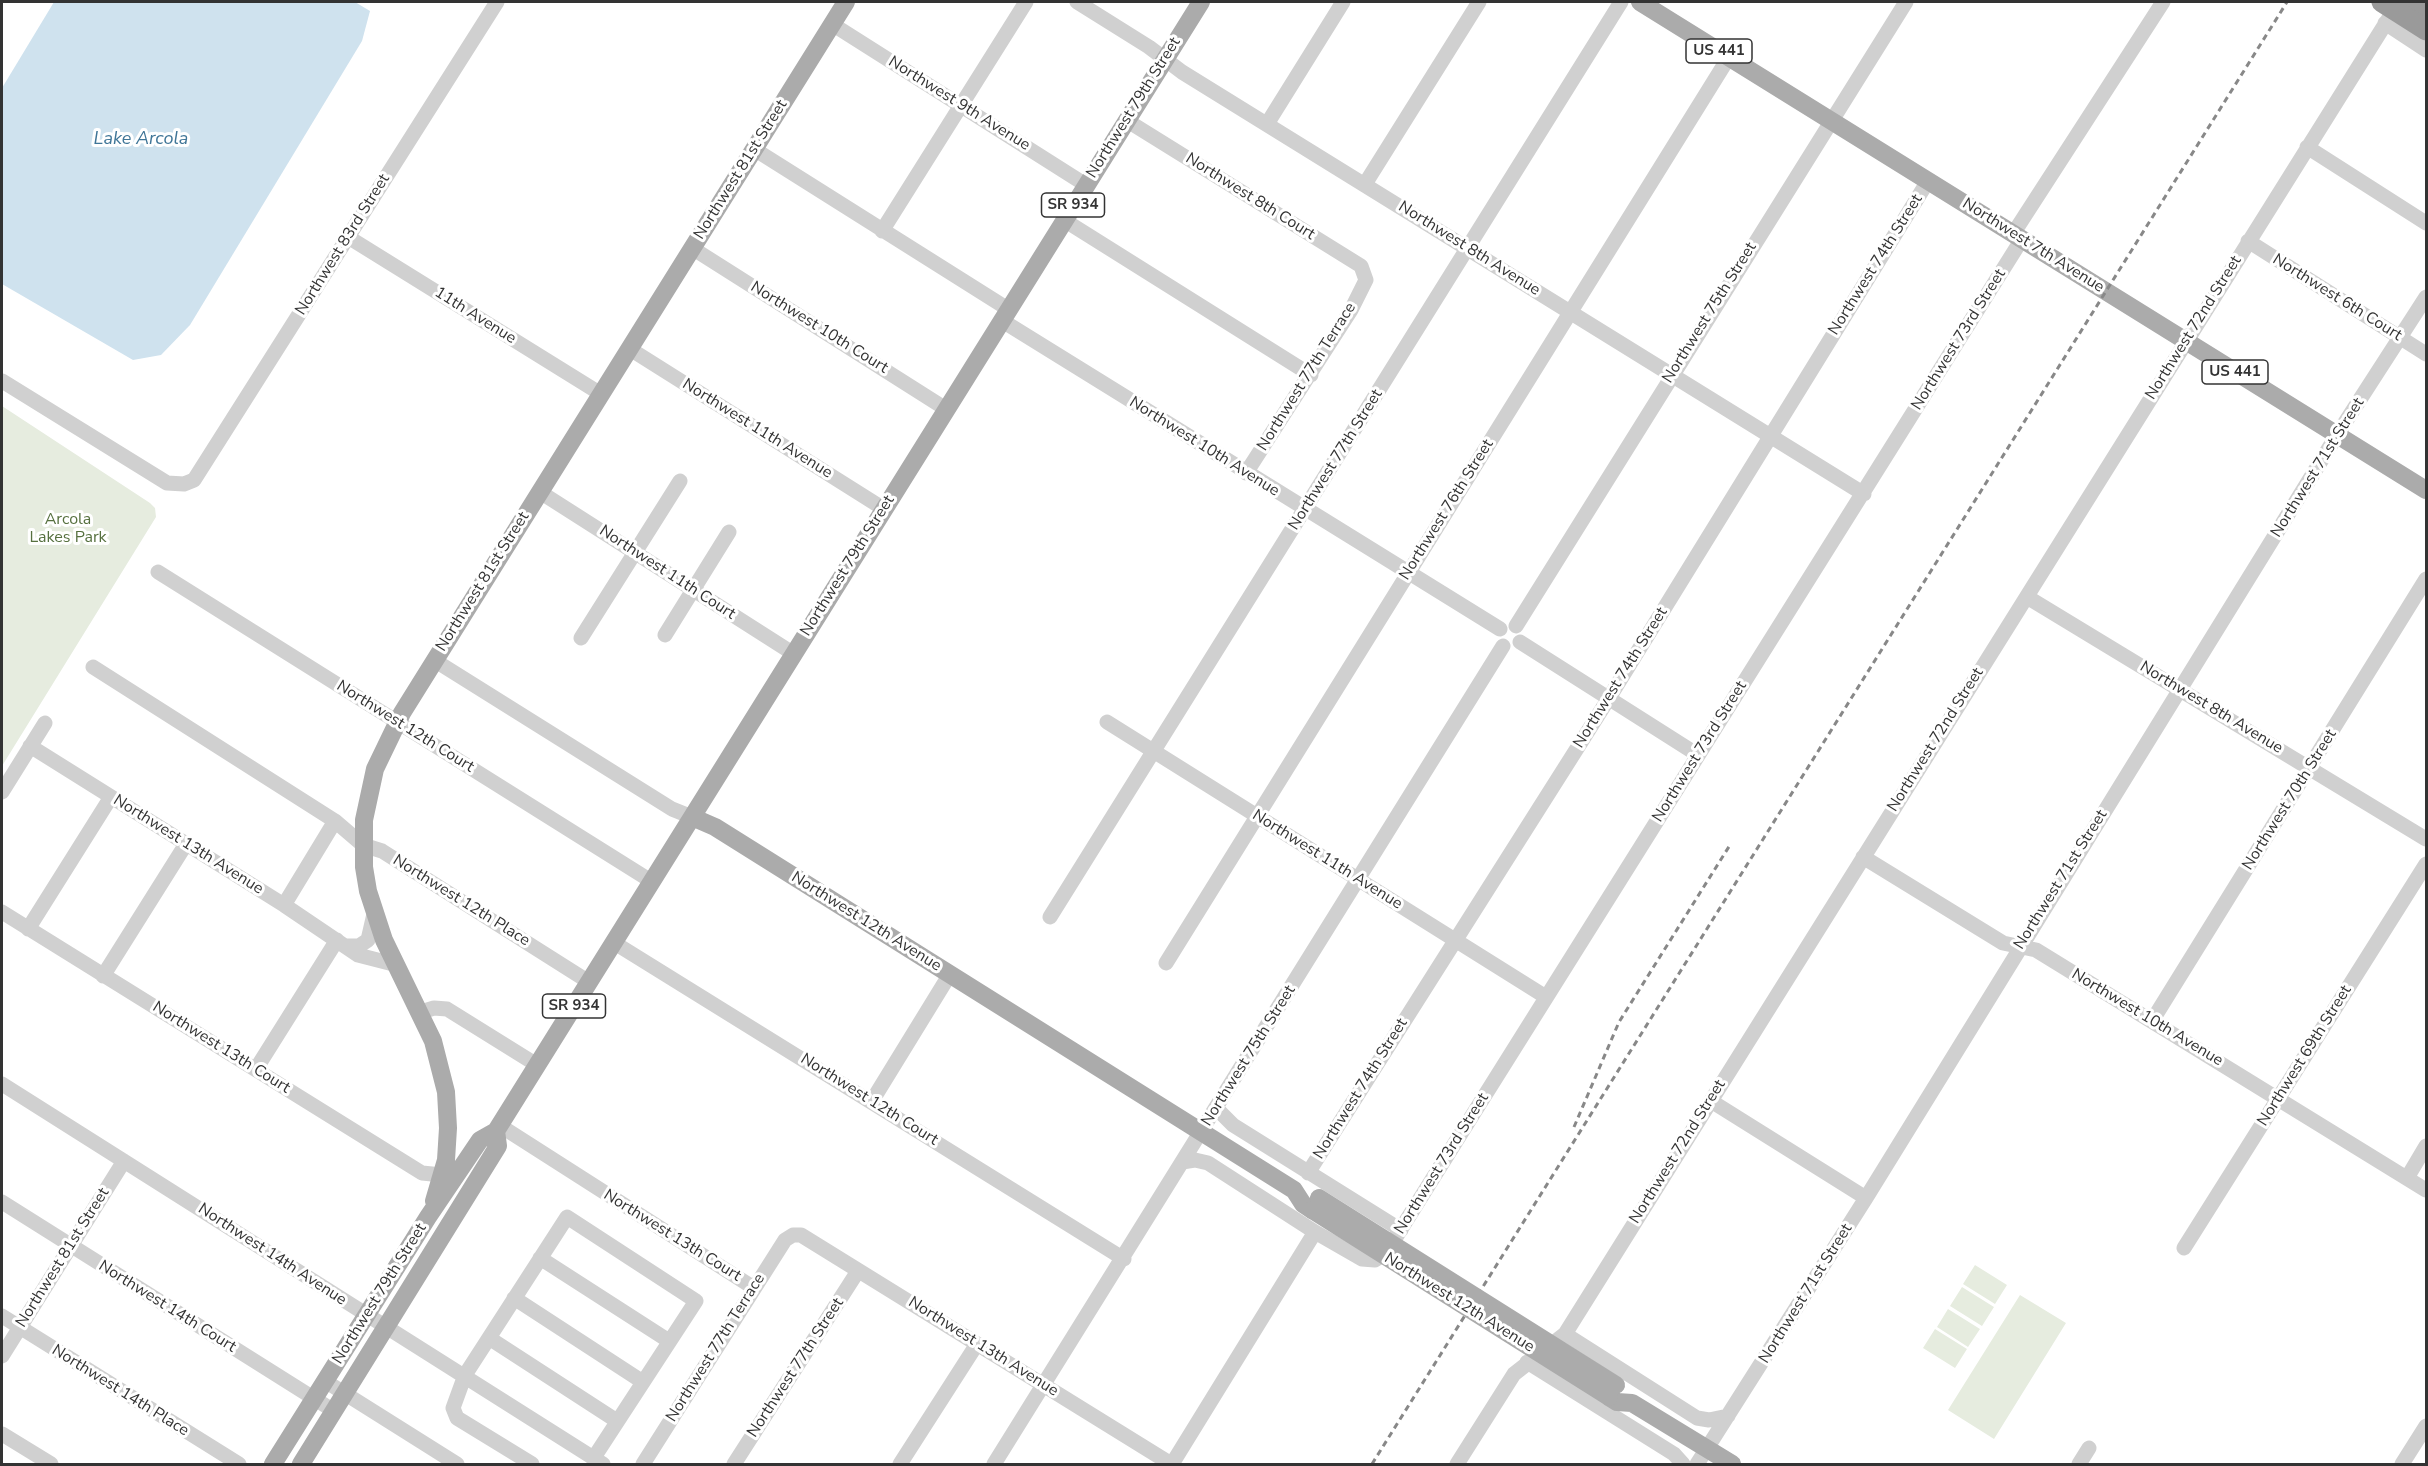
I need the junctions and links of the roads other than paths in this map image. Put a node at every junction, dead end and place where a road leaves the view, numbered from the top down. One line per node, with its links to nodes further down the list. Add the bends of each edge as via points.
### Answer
1 (496, 2): 34 (street, Northwest 83rd Street)
2 (846, 2): 16 (main road, Northwest 81st Street)
3 (1026, 2): 22 (street)
4 (1077, 2): 21 (street, Northwest 8th Avenue)
5 (1201, 2): 21 (main road, Northwest 79th Street / SR 934)
6 (1343, 2): 25 (street)
7 (1479, 2): 29 (street)
8 (1622, 2): 38 (street, Northwest 77th Street)
9 (1640, 2): 20 (main road, Northwest 7th Avenue / US 441)
10 (1906, 2): 24 (street, Northwest 75th Street)
11 (2163, 2): 35 (street, Northwest 73rd Street)
12 (2382, 2): 18 (highway, bridge)
13 (2399, 2): 17 (street, Northwest 72nd Street)
14 (2405, 2): 15 (highway)
15 (2427, 15)
16 (832, 24): 22 (street, Northwest 9th Avenue); 27 (main road, Northwest 81st Street)
17 (2385, 24): 19 (street); 26 (street, Northwest 72nd Street)
18 (2427, 30)
19 (2427, 50)
20 (1729, 57): 24 (main road, Northwest 7th Avenue / US 441); 41 (street, Northwest 76th Street)
21 (1165, 59): 23 (main road, Northwest 79th Street / SR 934); 25 (street, Northwest 8th Avenue)
22 (961, 105): 30 (street, Northwest 9th Avenue); 33 (street)
23 (1126, 120): 30 (main road, Northwest 79th Street / SR 934); 39 (street, Northwest 8th Court, via 1361,266)
24 (1830, 120): 28 (main road, Northwest 7th Avenue / US 441); 48 (street, Northwest 75th Street)
25 (1267, 124): 29 (street, Northwest 8th Avenue)
26 (2307, 147): 32 (street); 36 (street, Northwest 72nd Street)
27 (754, 149): 33 (street, Northwest 10th Avenue); 37 (main road, Northwest 81st Street)
28 (1928, 181): 35 (main road, Northwest 7th Avenue / US 441); 53 (street, Northwest 74th Street)
29 (1365, 184): 38 (street, Northwest 8th Avenue)
30 (1086, 185): 31 (main road, Northwest 79th Street / SR 934)
31 (1064, 220): 42 (main road, Northwest 79th Street / SR 934); 47 (street)
32 (2427, 223)
33 (882, 231): 42 (street, Northwest 10th Avenue)
34 (348, 237): 49 (street, Northwest 83rd Street, via 194,480 167,483); 50 (street, 11th Avenue)
35 (2018, 237): 44 (main road, Northwest 7th Avenue / US 441); 58 (street, Northwest 73rd Street)
36 (2248, 241): 43 (street, Northwest 6th Court); 44 (street, Northwest 72nd Street)
37 (692, 248): 45 (main road, Northwest 81st Street); 51 (street, Northwest 10th Court)
38 (1468, 249): 41 (street, Northwest 8th Avenue); 60 (street, Northwest 77th Street)
39 (1366, 280): 47 (street, Northwest 77th Terrace)
40 (2427, 297): 43 (street, Northwest 71st Street)
41 (1570, 312): 48 (street, Northwest 8th Avenue); 64 (street, Northwest 76th Street)
42 (1005, 315): 51 (main road, Northwest 79th Street / SR 934); 54 (street, Northwest 10th Avenue)
43 (2400, 338): 46 (street, Northwest 6th Court); 52 (street, Northwest 71st Street)
44 (2186, 341): 52 (main road, Northwest 7th Avenue / US 441); 67 (street, Northwest 72nd Street)
45 (630, 348): 50 (main road, Northwest 81st Street); 59 (street, Northwest 11th Avenue)
46 (2427, 354)
47 (1311, 375): 54 (street, Northwest 77th Terrace)
48 (1671, 376): 53 (street, Northwest 8th Avenue); 68 (street, Northwest 75th Street)
49 (2, 381)
50 (601, 394): 57 (main road, Northwest 81st Street)
51 (946, 409): 59 (main road, Northwest 79th Street / SR 934)
52 (2337, 435): 56 (main road, Northwest 7th Avenue / US 441); 77 (street, Northwest 71st Street)
53 (1770, 436): 58 (street, Northwest 8th Avenue); 78 (street, Northwest 74th Street)
54 (1246, 473): 60 (street, Northwest 10th Avenue)
55 (680, 481): 62 (street)
56 (2427, 490)
57 (540, 492): 62 (street, Northwest 11th Court); 75 (main road, Northwest 81st Street)
58 (1864, 494): 84 (street, Northwest 73rd Street)
59 (884, 509): 74 (main road, Northwest 79th Street / SR 934)
60 (1305, 511): 64 (street, Northwest 10th Avenue); 83 (street, Northwest 77th Street)
61 (729, 532): 66 (street)
62 (634, 553): 66 (street, Northwest 11th Court); 71 (street)
63 (158, 572): 79 (street, Northwest 12th Court)
64 (1408, 573): 69 (street, Northwest 10th Avenue); 89 (street, Northwest 76th Street)
65 (2427, 579): 85 (street, Northwest 70th Street)
66 (692, 591): 70 (street); 74 (street, Northwest 11th Court)
67 (2026, 597): 77 (street, Northwest 8th Avenue); 95 (street, Northwest 72nd Street)
68 (1516, 626): 69 (street, via 1505,625); 72 (street, via 1521,633)
69 (1500, 629): 73 (street, via 1498,640)
70 (665, 635)
71 (581, 638)
72 (1520, 642): 73 (street, via 1512,648); 78 (street)
73 (1503, 646): 97 (street, Northwest 75th Street)
74 (794, 654): 90 (main road, Northwest 79th Street / SR 934)
75 (434, 660): 79 (main road, Northwest 81st Street); 90 (street, Northwest 12th Avenue, via 672,810)
76 (93, 667): 91 (street, Northwest 12th Place)
77 (2181, 689): 85 (street, Northwest 8th Avenue); 107 (street, Northwest 71st Street)
78 (1610, 698): 84 (street); 104 (street, Northwest 74th Street)
79 (397, 722): 88 (main road, Northwest 81st Street, via 380,754); 98 (street, Northwest 12th Court)
80 (1107, 722): 83 (street, Northwest 11th Avenue)
81 (45, 723): 82 (street)
82 (30, 746): 86 (street); 87 (street, Northwest 13th Avenue)
83 (1154, 752): 89 (street, Northwest 11th Avenue); 102 (street, Northwest 77th Street)
84 (1698, 755): 113 (street, Northwest 73rd Street)
85 (2311, 769): 92 (street, Northwest 8th Avenue); 115 (street, Northwest 70th Street)
86 (2, 792)
87 (111, 797): 93 (street, Northwest 13th Avenue); 103 (street)
88 (366, 806): 91 (street, via 350,821); 94 (main road, Northwest 81st Street)
89 (1256, 816): 97 (street, Northwest 11th Avenue); 108 (street, Northwest 76th Street)
90 (692, 817): 98 (main road, Northwest 79th Street / SR 934); 110 (main road, Northwest 12th Avenue, via 715,827)
91 (335, 821): 94 (street, Northwest 12th Place); 99 (street)
92 (2427, 839)
93 (186, 844): 99 (street, Northwest 13th Avenue); 111 (street)
94 (363, 845): 101 (main road, Northwest 81st Street); 112 (street, Northwest 12th Place, via 382,851)
95 (1863, 857): 107 (street, Northwest 10th Avenue, via 2003,943); 121 (street, Northwest 72nd Street)
96 (2427, 864): 119 (street, Northwest 69th Street)
97 (1358, 879): 104 (street, Northwest 11th Avenue); 122 (street, Northwest 75th Street)
98 (651, 881): 105 (main road, Northwest 79th Street / SR 934)
99 (284, 905): 106 (street, Northwest 13th Avenue)
100 (2, 912): 103 (street, Northwest 13th Court)
101 (374, 914): 106 (street, via 368,940 359,946); 109 (main road, Northwest 81st Street)
102 (1050, 917)
103 (28, 928): 111 (street, Northwest 13th Court)
104 (1455, 940): 113 (street, Northwest 11th Avenue); 128 (street, Northwest 74th Street)
105 (613, 942): 112 (main road, Northwest 79th Street / SR 934); 120 (street, Northwest 12th Court)
106 (341, 943): 109 (street, Northwest 13th Avenue, via 358,955); 117 (street)
107 (2020, 945): 115 (street, Northwest 10th Avenue, via 2036,950); 132 (street, Northwest 71st Street)
108 (1166, 963)
109 (397, 965): 114 (main road, Northwest 81st Street)
110 (950, 974): 120 (street); 124 (main road, Northwest 12th Avenue)
111 (103, 976): 117 (street, Northwest 13th Court)
112 (589, 982): 116 (main road, Northwest 79th Street / SR 934)
113 (1546, 997): 135 (street, Northwest 73rd Street)
114 (421, 1012): 116 (street, via 438,1007 447,1009); 129 (main road, Northwest 81st Street, via 438,1055 446,1092 448,1140)
115 (2152, 1021): 119 (street, Northwest 10th Avenue)
116 (537, 1065): 123 (main road, Northwest 79th Street / SR 934)
117 (256, 1069): 129 (street, Northwest 13th Court, via 422,1173)
118 (2, 1084): 126 (street, Northwest 14th Avenue)
119 (2278, 1099): 130 (street, Northwest 10th Avenue); 139 (street, Northwest 69th Street)
120 (872, 1101): 141 (street, Northwest 12th Court)
121 (1711, 1101): 132 (street); 150 (street, Northwest 72nd Street)
122 (1216, 1108): 124 (street, Northwest 75th Street); 128 (street, Northwest 12th Avenue, via 1233,1125)
123 (498, 1128): 134 (main road, Northwest 79th Street, via 480,1140); 144 (street, Northwest 13th Court); 149 (main road, Northwest 79th Street / SR 934, via 498,1146)
124 (1201, 1132): 127 (street, Northwest 75th Street); 168 (main road, Northwest 12th Avenue, bridge, via 1294,1190 1311,1193 1315,1204 1612,1391 1625,1390 1632,1403)
125 (2427, 1146): 130 (street)
126 (124, 1161): 138 (street, Northwest 81st Street); 146 (street, Northwest 14th Avenue)
127 (1182, 1162): 136 (street, Northwest 12th Avenue, via 1208,1163); 141 (street, Northwest 75th Street)
128 (1308, 1173): 135 (street, Northwest 12th Avenue)
129 (442, 1175): 134 (main road, Northwest 81st Street)
130 (2407, 1178): 131 (street, Northwest 10th Avenue)
131 (2427, 1190)
132 (1866, 1198): 163 (street, Northwest 71st Street)
133 (2, 1202): 138 (street, Northwest 14th Court)
134 (429, 1216): 146 (main road, Northwest 79th Street)
135 (1401, 1230): 142 (street, Northwest 73rd Street, via 1386,1253)
136 (1315, 1232): 142 (street, Northwest 12th Avenue, via 1362,1259); 180 (street)
137 (793, 1235): 143 (street, Northwest 13th Avenue, via 801,1235); 144 (street, Northwest 77th Terrace, via 785,1240)
138 (70, 1246): 148 (street, Northwest 81st Street); 161 (street, Northwest 14th Court)
139 (2184, 1248)
140 (540, 1258): 145 (street); 152 (street); 152 (street, via 567,1217 597,1236 696,1301)
141 (1124, 1259): 159 (street, Northwest 75th Street)
142 (1375, 1260)
143 (858, 1271): 153 (street, Northwest 13th Avenue); 177 (street, Northwest 77th Street)
144 (754, 1288): 176 (street, Northwest 77th Terrace)
145 (514, 1298): 151 (street); 158 (street)
146 (366, 1315): 149 (street, Northwest 14th Avenue); 157 (main road, Northwest 79th Street)
147 (2, 1316): 148 (street, Northwest 14th Place)
148 (19, 1328): 154 (street, Northwest 81st Street); 171 (street, Northwest 14th Place)
149 (387, 1328): 156 (street, Northwest 14th Avenue); 160 (main road, Northwest 79th Street / SR 934)
150 (1565, 1334): 155 (street, Northwest 72nd Street); 163 (street, via 1697,1418)
151 (489, 1338): 156 (street); 164 (street)
152 (669, 1341): 158 (street)
153 (977, 1344): 159 (street, Northwest 13th Avenue); 178 (street)
154 (2, 1356)
155 (1527, 1362): 181 (street, Northwest 72nd Street, via 1509,1381); 182 (street, Northwest 12th Avenue, via 1674,1454)
156 (465, 1375): 169 (street, Northwest 14th Avenue); 175 (street, via 453,1408 457,1418)
157 (325, 1381): 160 (street); 161 (main road, Northwest 79th Street)
158 (643, 1382): 164 (street)
159 (1043, 1384): 179 (street, Northwest 75th Street); 180 (street, Northwest 13th Avenue)
160 (345, 1394): 162 (main road, Northwest 79th Street / SR 934); 174 (street)
161 (314, 1399): 162 (street, Northwest 14th Court); 172 (main road, Northwest 79th Street)
162 (334, 1411): 173 (main road, Northwest 79th Street / SR 934)
163 (1728, 1416): 168 (street, Northwest 71st Street)
164 (617, 1421): 169 (street)
165 (2427, 1426): 185 (street)
166 (2, 1434): 170 (street)
167 (2089, 1448): 184 (street)
168 (1702, 1457): 183 (main road, Northwest 12th Avenue)
169 (598, 1462)
170 (51, 1464)
171 (238, 1464)
172 (273, 1464)
173 (301, 1464)
174 (457, 1464)
175 (532, 1464)
176 (643, 1464)
177 (734, 1464)
178 (900, 1464)
179 (994, 1464)
180 (1172, 1464)
181 (1457, 1464)
182 (1683, 1464)
183 (1732, 1464)
184 (2079, 1464)
185 (2402, 1464)

